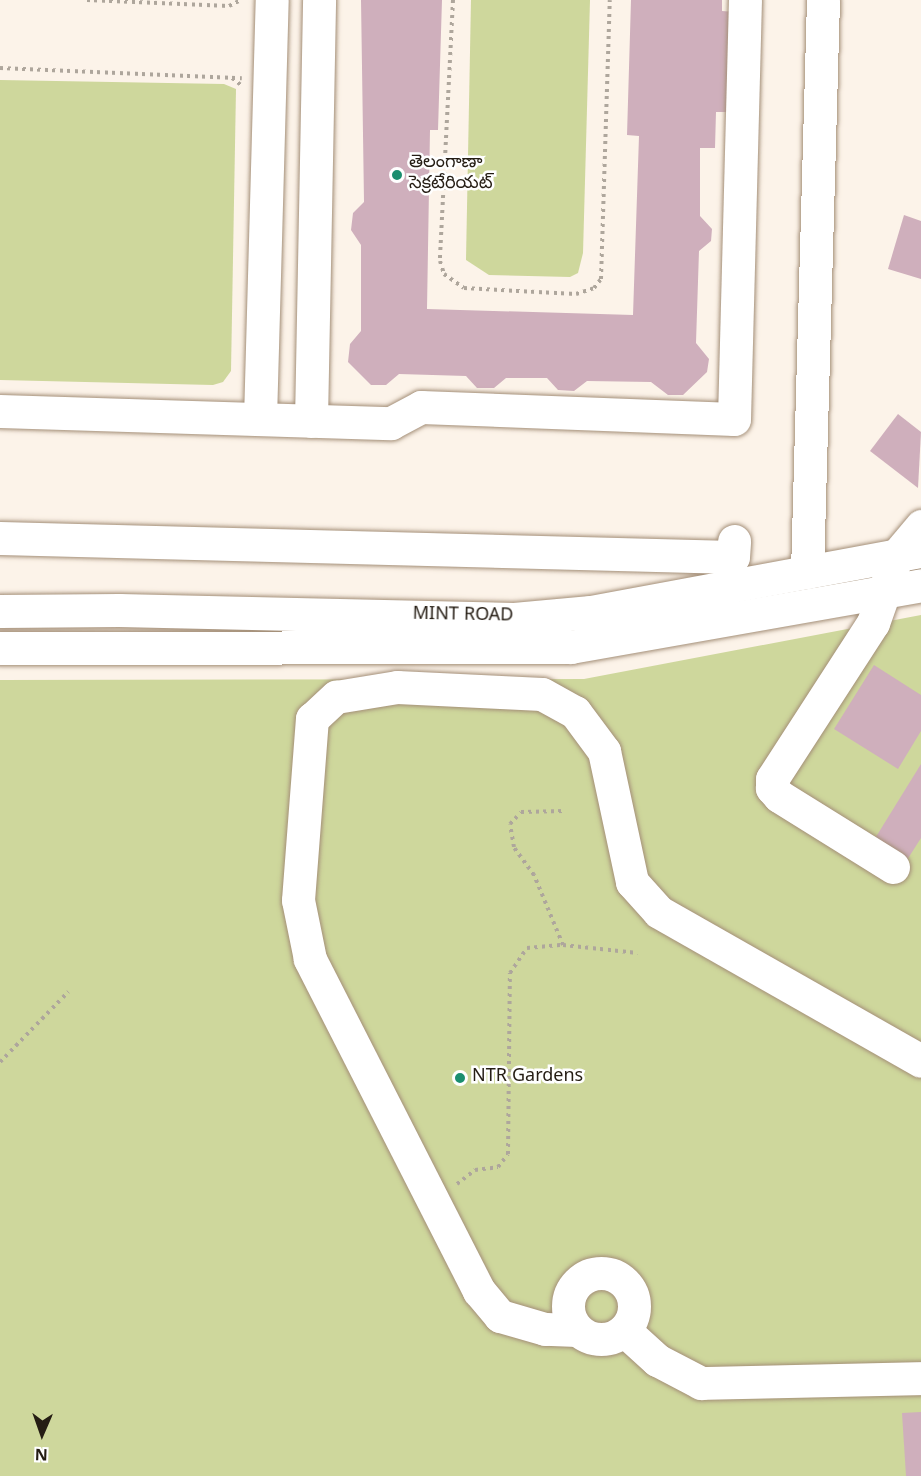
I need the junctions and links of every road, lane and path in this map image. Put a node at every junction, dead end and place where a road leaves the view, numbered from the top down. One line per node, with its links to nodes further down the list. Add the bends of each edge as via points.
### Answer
1 (87, 0): 2 (path, via 229,6)
2 (241, 0)
3 (272, 0): 11 (street)
4 (320, 0): 14 (street)
5 (453, 0): 6 (path, via 440,261 444,274 464,288 576,294 594,288 601,279)
6 (610, 0)
7 (745, 0): 14 (street, via 734,419 421,407 391,423)
8 (823, 0): 19 (street)
9 (0, 68): 10 (path)
10 (232, 78): 11 (path); 11 (path)
11 (257, 86): 13 (street)
12 (0, 411): 13 (street)
13 (260, 418): 14 (street)
14 (310, 421)
15 (921, 526): 18 (street)
16 (0, 538): 17 (street, via 586,545 733,557)
17 (734, 541)
18 (909, 553): 19 (street, MINT ROAD); 21 (street)
19 (807, 572): 22 (street, MINT ROAD, via 591,612 514,619)
20 (921, 585): 21 (street, MINT ROAD)
21 (885, 592): 23 (street, MINT ROAD, via 572,646); 25 (street, via 873,623 772,779 772,788)
22 (0, 611)
23 (0, 648)
24 (564, 811): 26 (path, via 521,812 510,824 514,847 534,875)
25 (892, 867)
26 (563, 945): 27 (path); 31 (path, via 527,948 510,973 508,1154 498,1167 475,1170 458,1181)
27 (638, 953)
28 (68, 992): 30 (path)
29 (921, 1061): 31 (street, via 659,912 632,882 604,751 574,712 542,694 397,687 336,697 312,719 298,900 308,949)
30 (0, 1062)
31 (444, 1218): 32 (street, via 479,1291 500,1316 545,1329)
32 (577, 1330): 33 (street, via 600,1340); 33 (street, via 567,1306 570,1293 578,1282 602,1273 625,1283 632,1294 632,1319)
33 (624, 1330): 34 (street, via 657,1360 701,1383)
34 (921, 1378)

